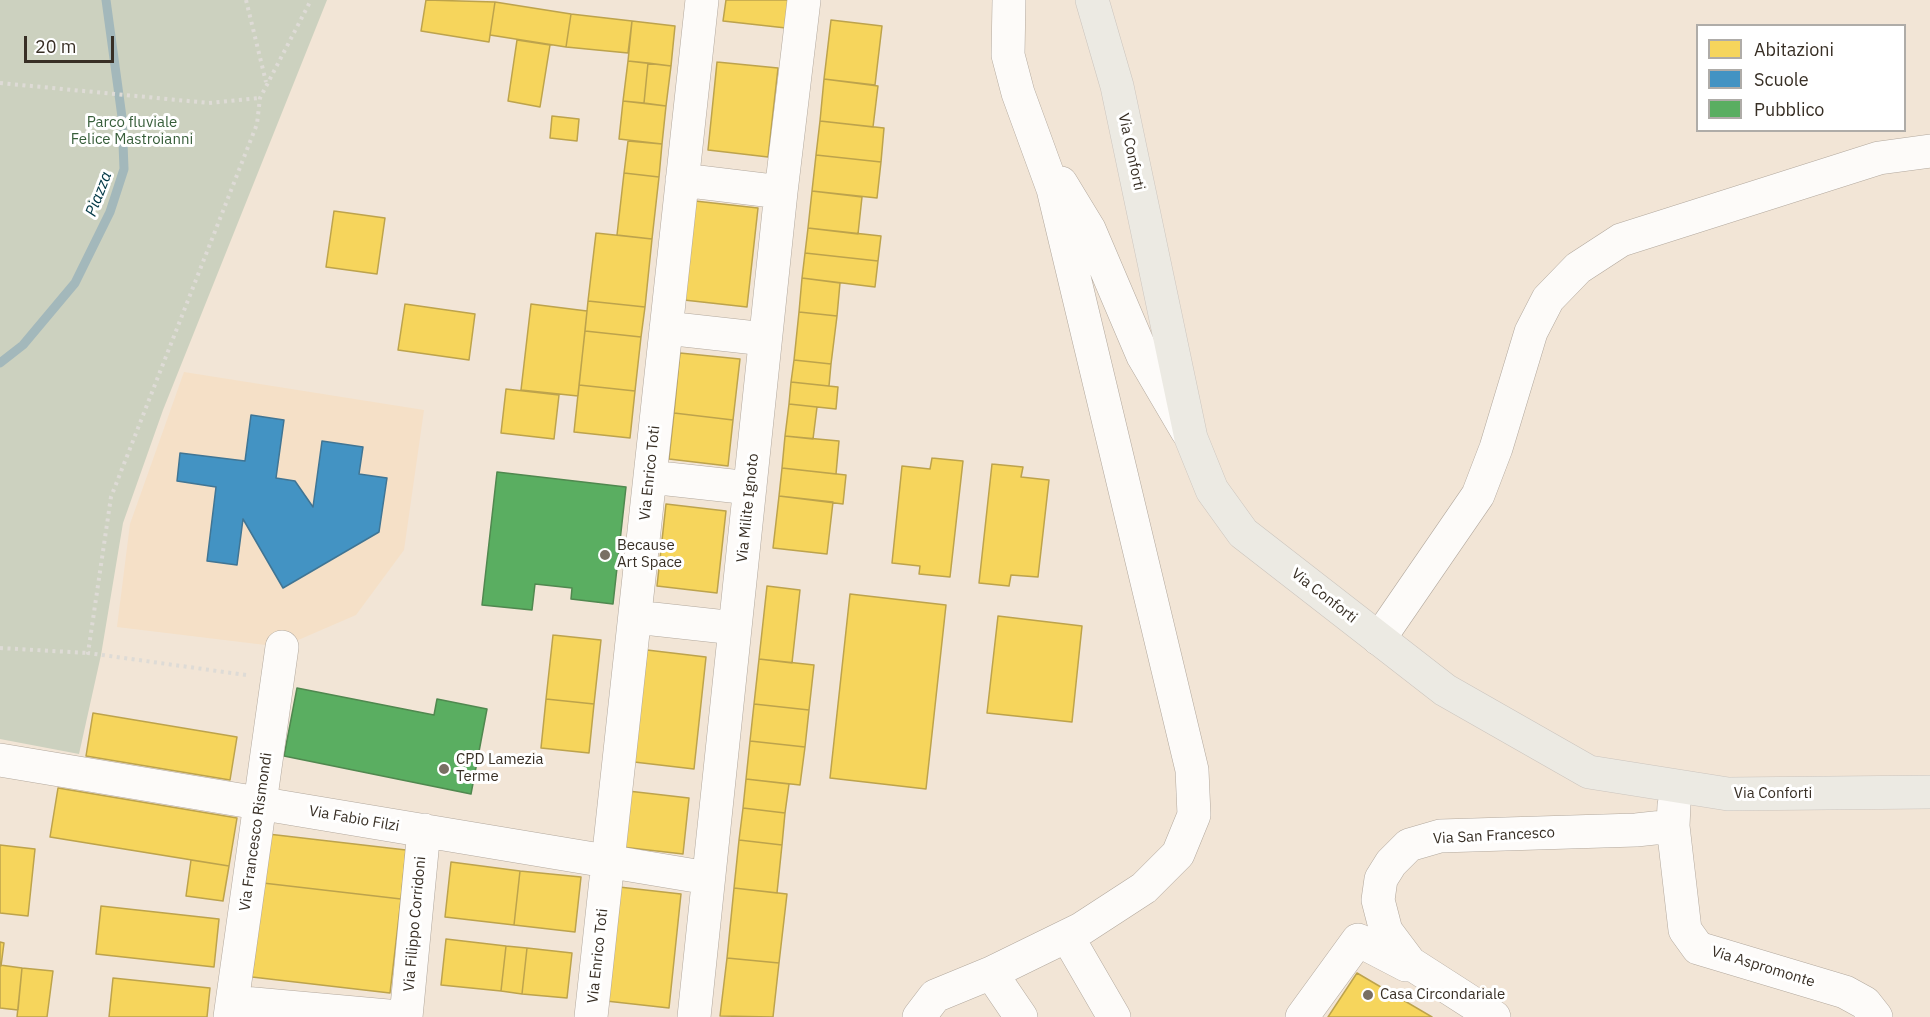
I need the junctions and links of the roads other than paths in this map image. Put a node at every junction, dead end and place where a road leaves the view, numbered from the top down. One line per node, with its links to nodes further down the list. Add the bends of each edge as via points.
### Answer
1 (702, 0): 7 (street, Via Enrico Toti)
2 (804, 0): 8 (street, Via Milite Ignoto)
3 (1009, 0): 5 (street, via 1008,55)
4 (1092, 0): 11 (main road, Via Conforti, via 1117,86)
5 (1036, 143): 11 (street, via 1089,229 1143,357); 26 (street, via 1053,189 1192,770 1194,815 1178,854 1144,888)
6 (1930, 151): 16 (street, via 1879,158 1621,240 1578,268 1548,300 1531,332 1478,495)
7 (682, 180): 8 (street); 9 (street, Via Enrico Toti)
8 (781, 192): 10 (street, Via Milite Ignoto)
9 (666, 328): 10 (street); 12 (street, Via Enrico Toti)
10 (765, 339): 13 (street, Via Milite Ignoto)
11 (1191, 438): 16 (main road, Via Conforti, via 1212,490 1243,533)
12 (650, 477): 13 (street); 14 (street, Via Enrico Toti)
13 (750, 488): 15 (street, Via Milite Ignoto)
14 (635, 617): 15 (street); 24 (street, Via Enrico Toti)
15 (735, 628): 25 (street, Via Milite Ignoto)
16 (1379, 639): 19 (main road, Via Conforti, via 1445,690 1589,772)
17 (282, 647): 21 (street, Via Francesco Rismondi)
18 (0, 760): 21 (street, Via Fabio Filzi)
19 (1675, 786): 20 (main road, Via Conforti, via 1728,794); 22 (street, Via Aspromonte)
20 (1930, 792)
21 (260, 803): 23 (street, Via Fabio Filzi); 29 (street, Via Francesco Rismondi)
22 (1673, 825): 28 (street, Via San Francesco, via 1636,830 1440,836 1409,845 1391,862 1381,879 1378,900 1386,931 1410,963); 39 (street, Via Aspromonte, via 1685,930 1698,948 1845,992 1865,1003)
23 (424, 830): 24 (street, Via Fabio Filzi); 31 (street, Via Filippo Corridoni)
24 (608, 862): 25 (street, Via Fabio Filzi); 32 (street, Via Enrico Toti)
25 (708, 878): 33 (street, Via Milite Ignoto)
26 (1067, 936): 27 (street); 36 (street)
27 (991, 973): 34 (street, via 935,996); 35 (street)
28 (1448, 987): 37 (street, via 1358,940); 38 (street, Via San Francesco)
29 (231, 1009): 30 (street)
30 (399, 1017)
31 (406, 1017)
32 (591, 1017)
33 (694, 1017)
34 (919, 1017)
35 (1021, 1017)
36 (1114, 1017)
37 (1302, 1017)
38 (1494, 1017)
39 (1876, 1017)

